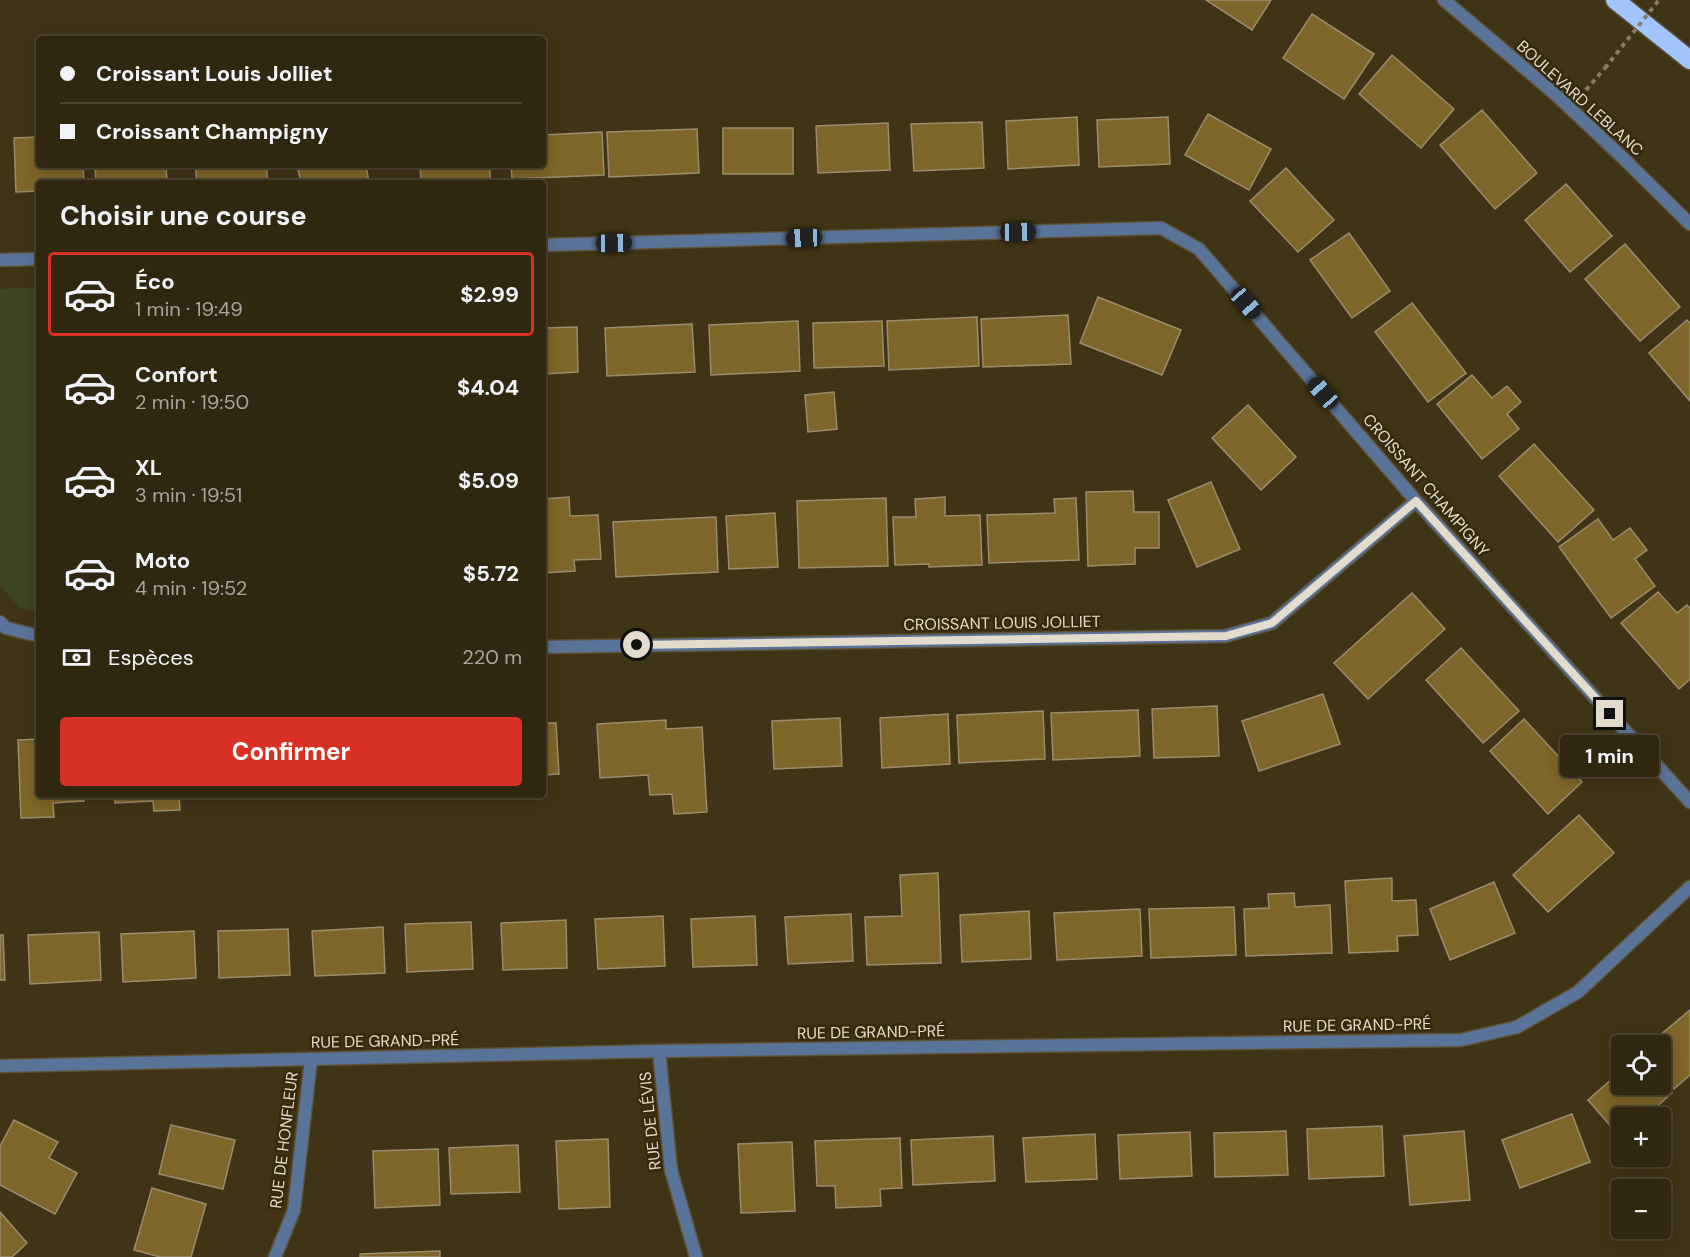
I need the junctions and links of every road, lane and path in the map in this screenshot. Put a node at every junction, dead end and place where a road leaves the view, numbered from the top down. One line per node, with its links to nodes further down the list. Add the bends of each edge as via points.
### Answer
1 (1444, 0): 6 (street, BOULEVARD LEBLANC, via 1555,94)
2 (1615, 0): 4 (highway)
3 (1659, 0): 5 (path, bridge)
4 (1690, 60)
5 (1586, 90)
6 (1690, 224)
7 (546, 245): 10 (street, CROISSANT CHAMPIGNY, via 1161,228 1199,249)
8 (36, 259): 9 (street)
9 (0, 260)
10 (1416, 501): 13 (street, CROISSANT LOUIS JOLLIET, via 1272,623 1226,636); 14 (street, CROISSANT CHAMPIGNY)
11 (0, 622): 12 (street, via 6,628)
12 (36, 635)
13 (546, 647)
14 (1690, 802)
15 (1690, 887): 16 (street, RUE DE GRAND-PRÉ, via 1578,992 1517,1027 1461,1040)
16 (659, 1051): 17 (street, RUE DE GRAND-PRÉ); 20 (street, RUE DE LÉVIS, via 671,1170)
17 (311, 1059): 18 (street, RUE DE GRAND-PRÉ); 19 (street, RUE DE HONFLEUR, via 294,1210)
18 (0, 1066)
19 (274, 1257)
20 (696, 1257)

